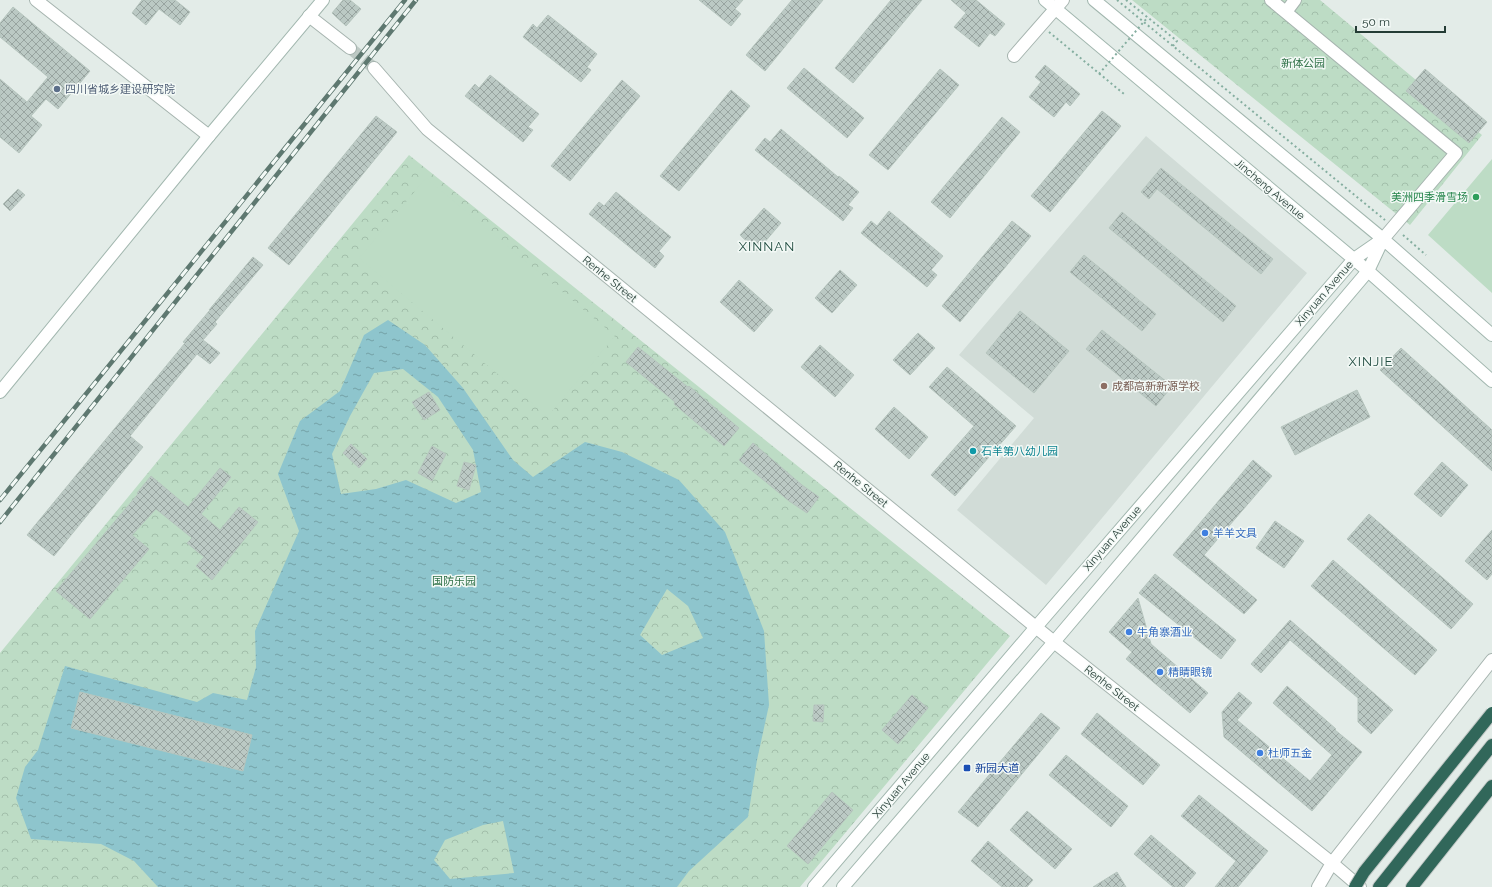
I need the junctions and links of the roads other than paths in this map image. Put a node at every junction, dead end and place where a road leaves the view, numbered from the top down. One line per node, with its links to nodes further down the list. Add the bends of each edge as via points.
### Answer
1 (36, 0): 13 (street)
2 (323, 0): 9 (street)
3 (1045, 0): 7 (street, Jincheng Avenue)
4 (1094, 0): 14 (street)
5 (1271, 0): 8 (street)
6 (1295, 0): 8 (street)
7 (1059, 4): 11 (street); 15 (street, Jincheng Avenue)
8 (1286, 12): 14 (street, via 1456,154)
9 (309, 16): 10 (street); 13 (street)
10 (350, 48)
11 (1014, 56)
12 (374, 68): 20 (street, Renhe Street, via 427,129)
13 (209, 136): 19 (street)
14 (1383, 239): 15 (street, Xinyuan Avenue); 16 (street, Xinyuan Avenue); 17 (street)
15 (1354, 259): 16 (street, Jincheng Avenue); 20 (street, Xinyuan Avenue)
16 (1368, 270): 18 (street, Jincheng Avenue); 21 (street, Xinyuan Avenue)
17 (1492, 335)
18 (1492, 381)
19 (0, 392)
20 (1036, 627): 21 (street, Renhe Street); 27 (street, Xinyuan Avenue)
21 (1054, 642): 26 (street, Renhe Street); 28 (street, Xinyuan Avenue)
22 (1492, 660): 26 (street)
23 (1492, 713): 30 (highway, bridge, via 1364,872)
24 (1492, 745): 32 (highway)
25 (1492, 786): 33 (highway)
26 (1332, 863): 29 (street); 31 (street, Renhe Street)
27 (814, 887)
28 (842, 887)
29 (1318, 887)
30 (1355, 887)
31 (1360, 887)
32 (1380, 887)
33 (1412, 887)

